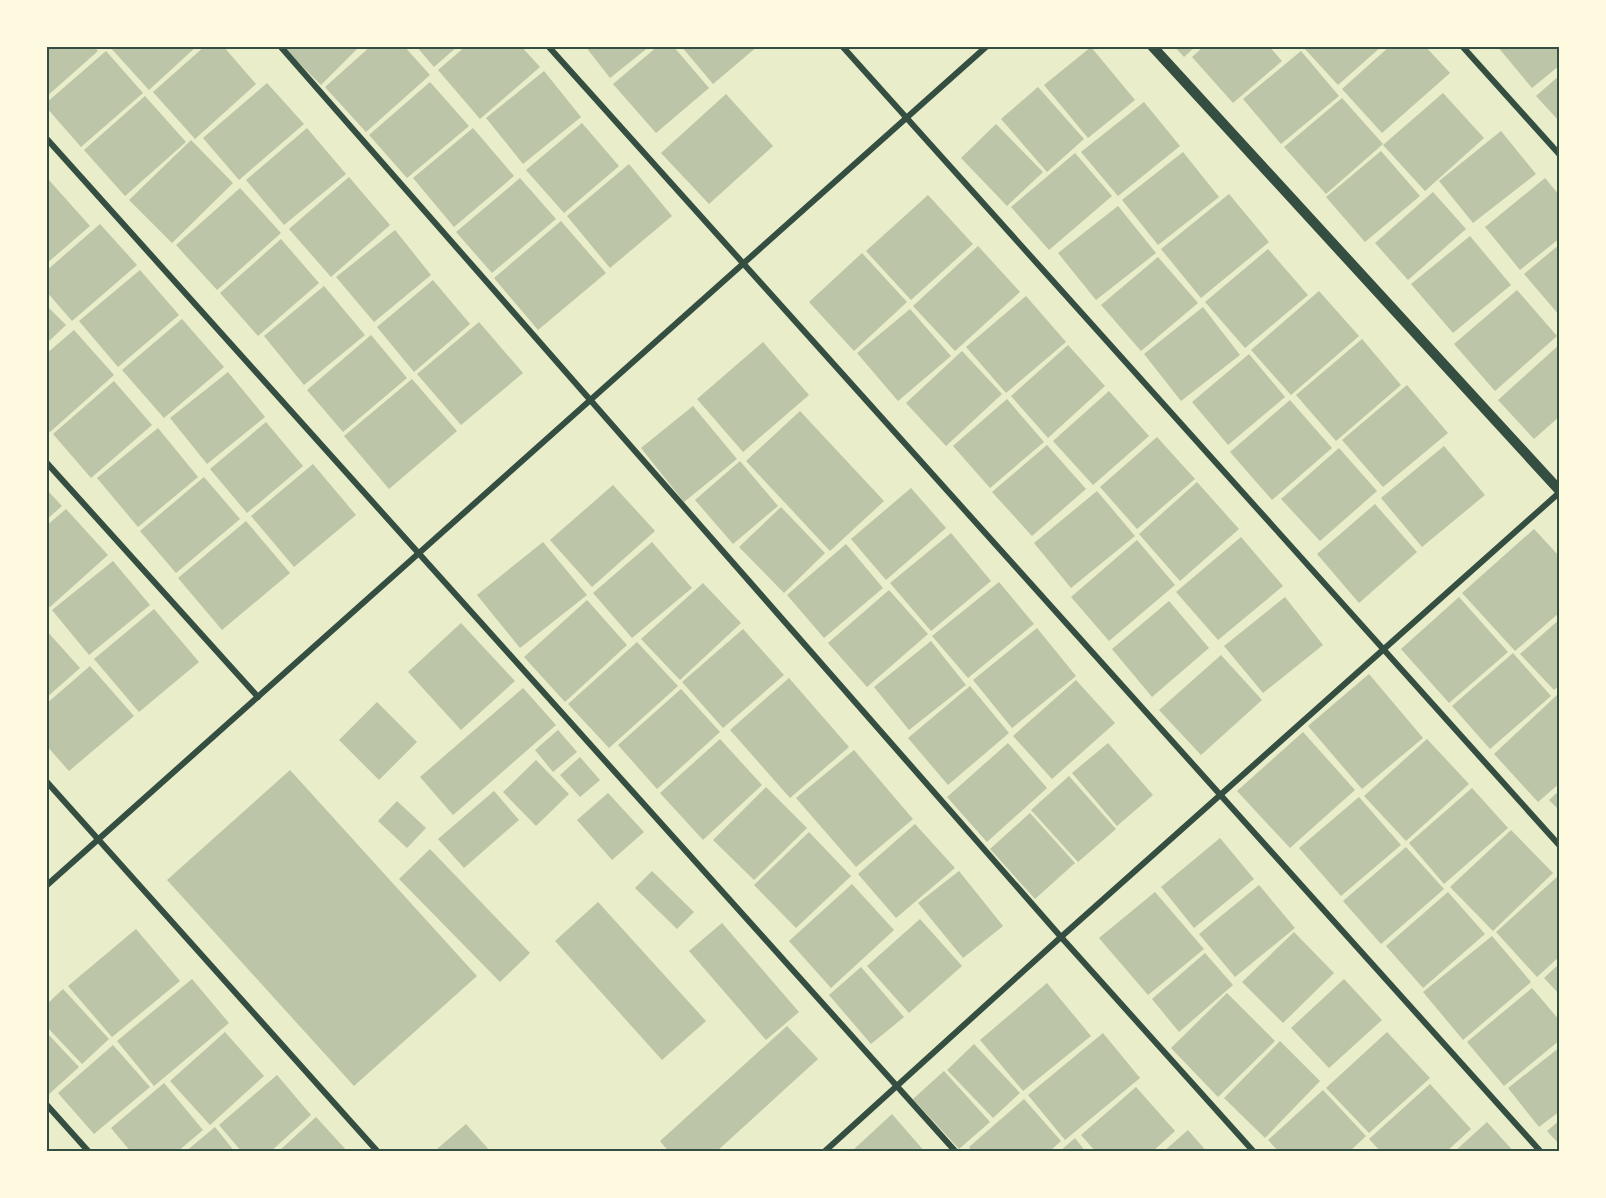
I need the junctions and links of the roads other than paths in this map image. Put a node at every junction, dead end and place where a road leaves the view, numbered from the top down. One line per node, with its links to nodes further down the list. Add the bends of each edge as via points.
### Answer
1 (280, 46): 11 (street)
2 (548, 46): 10 (street)
3 (842, 46): 7 (street)
4 (987, 46): 7 (street)
5 (1152, 46): 13 (street)
6 (1461, 46): 9 (street)
7 (907, 118): 10 (street); 15 (street)
8 (46, 138): 14 (street)
9 (1560, 155)
10 (743, 264): 11 (street); 18 (street)
11 (591, 401): 14 (street); 22 (street)
12 (46, 462): 16 (street)
13 (1560, 492): 15 (street)
14 (419, 554): 16 (street); 23 (street)
15 (1384, 649): 18 (street); 20 (street)
16 (258, 697): 19 (street)
17 (46, 781): 19 (street)
18 (1221, 795): 22 (street); 30 (street)
19 (99, 840): 21 (street); 26 (street)
20 (1560, 846)
21 (46, 886)
22 (1061, 937): 23 (street); 29 (street)
23 (897, 1086): 27 (street); 28 (street)
24 (46, 1104): 25 (street)
25 (89, 1152)
26 (378, 1152)
27 (824, 1152)
28 (956, 1152)
29 (1254, 1152)
30 (1541, 1152)

